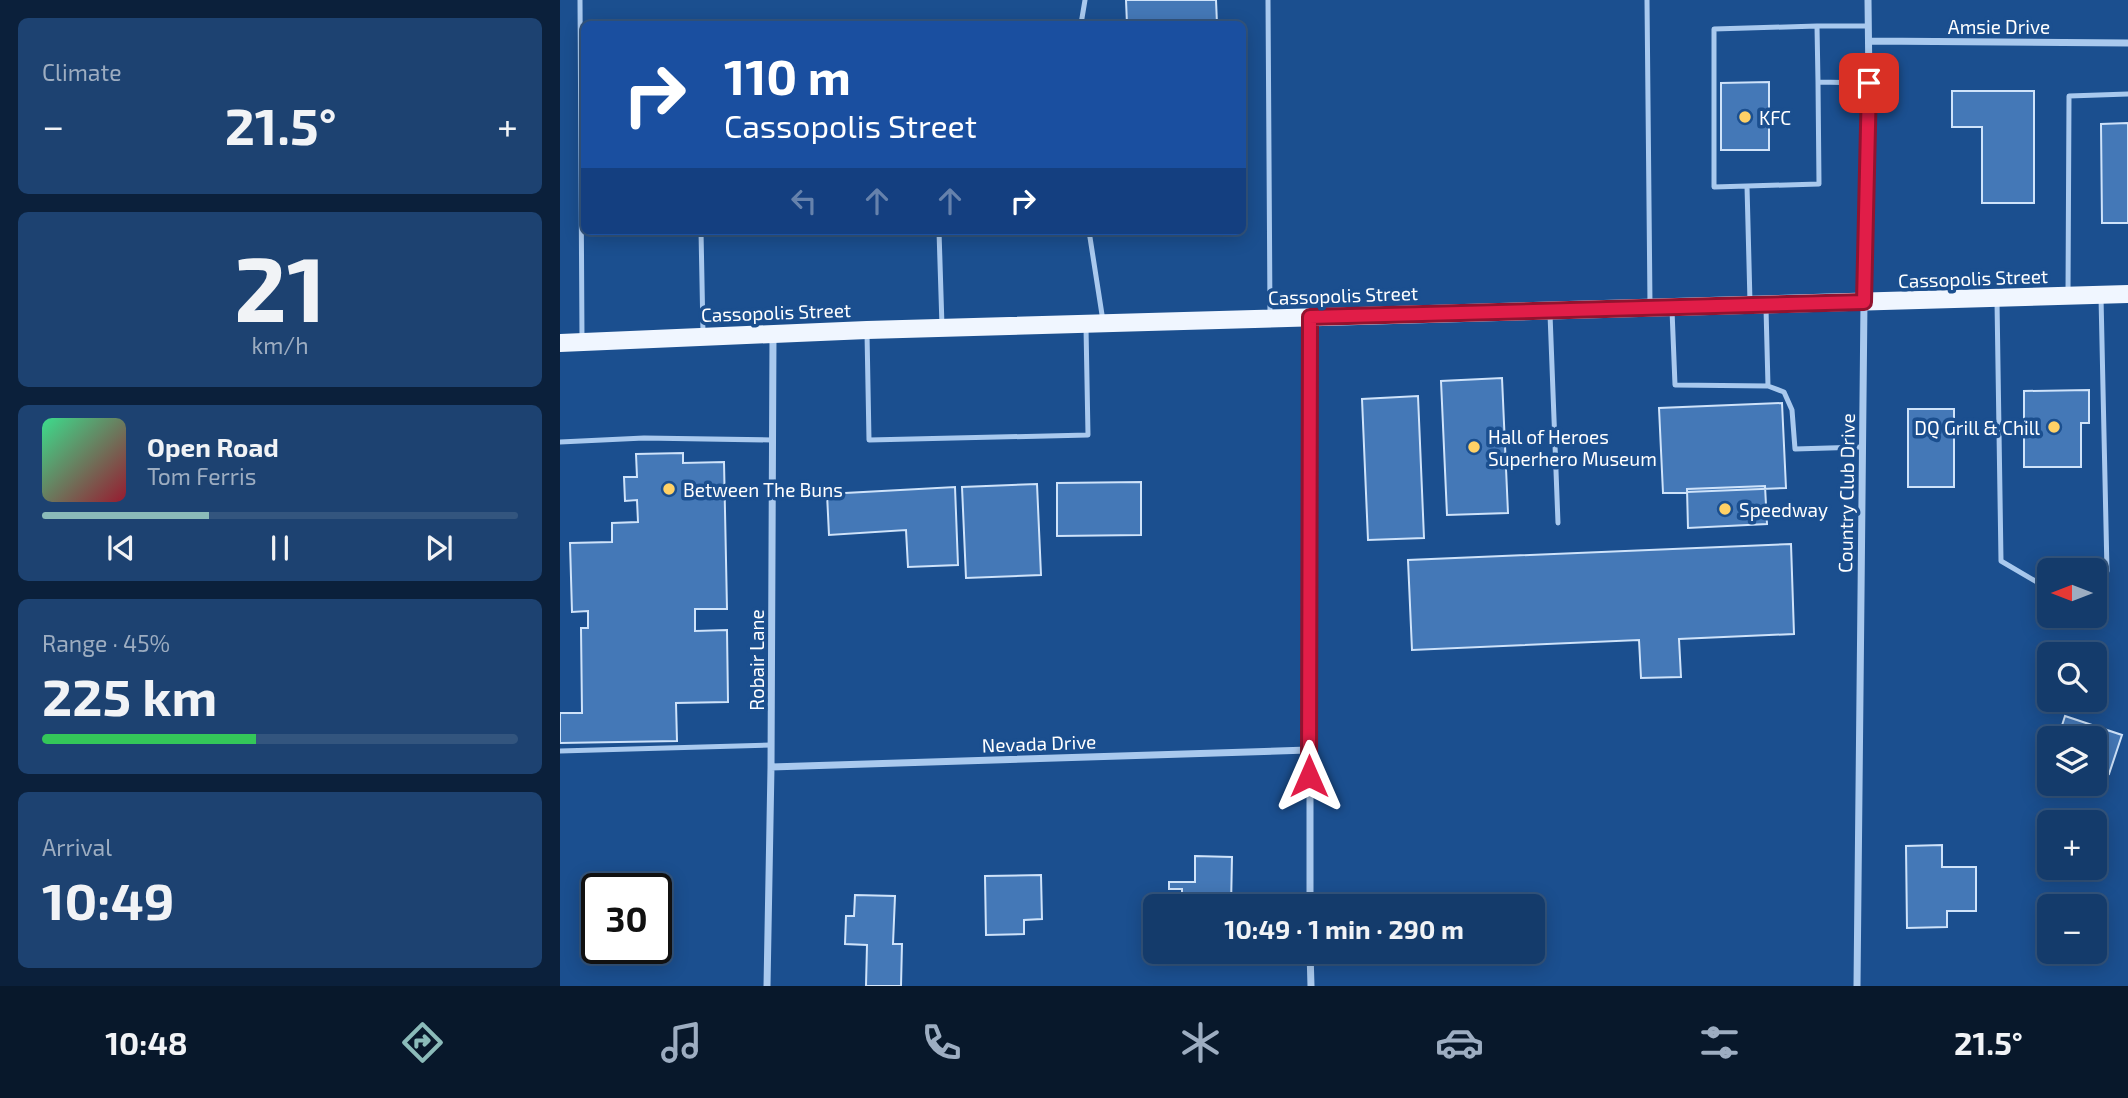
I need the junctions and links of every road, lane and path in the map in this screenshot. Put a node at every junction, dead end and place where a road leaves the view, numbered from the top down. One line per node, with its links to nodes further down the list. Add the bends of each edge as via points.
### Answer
1 (580, 0): 14 (lane)
2 (1085, 0): 6 (lane)
3 (1268, 0): 30 (lane)
4 (1647, 0): 27 (lane)
5 (1868, 0): 8 (street, Country Club Drive)
6 (1082, 21)
7 (1817, 26): 8 (lane); 11 (lane); 15 (lane, via 1714,29 1714,187)
8 (1868, 26): 9 (street, Country Club Drive)
9 (1869, 41): 10 (street, Amsie Drive); 12 (street, Country Club Drive)
10 (2128, 43)
11 (1818, 82): 12 (lane); 15 (lane, via 1819,184)
12 (1869, 83): 24 (street, Country Club Drive)
13 (2128, 94): 22 (lane, via 2069,96)
14 (581, 171)
15 (1746, 186): 25 (lane)
16 (581, 235): 36 (lane)
17 (701, 235): 35 (lane)
18 (939, 235): 32 (lane)
19 (1089, 235): 31 (lane)
20 (2128, 294): 21 (main road, Cassopolis Street)
21 (2101, 295): 22 (main road, Cassopolis Street); 43 (lane)
22 (2068, 296): 23 (main road, Cassopolis Street)
23 (1997, 298): 24 (main road, Cassopolis Street); 44 (lane, via 2001,561)
24 (1864, 302): 25 (main road, Cassopolis Street); 41 (street, Country Club Drive)
25 (1758, 305): 26 (main road, Cassopolis Street); 38 (lane)
26 (1672, 307): 27 (main road, Cassopolis Street); 38 (lane, via 1675,385)
27 (1650, 308): 28 (main road, Cassopolis Street)
28 (1550, 310): 29 (main road, Cassopolis Street); 42 (lane)
29 (1310, 317): 30 (main road, Cassopolis Street); 46 (street)
30 (1270, 318): 31 (main road, Cassopolis Street)
31 (1095, 323): 32 (main road, Cassopolis Street); 33 (lane, via 1088,435 869,440)
32 (942, 328): 33 (main road, Cassopolis Street)
33 (867, 330): 34 (main road, Cassopolis Street)
34 (773, 333): 35 (main road, Cassopolis Street); 39 (street, Robair Lane)
35 (703, 336): 36 (main road, Cassopolis Street)
36 (582, 342): 37 (main road, Cassopolis Street)
37 (560, 343)
38 (1768, 386): 41 (lane, via 1784,392 1792,410 1795,449)
39 (772, 440): 40 (lane); 45 (street, Robair Lane)
40 (560, 442)
41 (1862, 447): 53 (street, Country Club Drive)
42 (1558, 523)
43 (2107, 558)
44 (2037, 582)
45 (771, 745): 47 (lane); 48 (street, Robair Lane)
46 (1308, 750): 48 (street, Nevada Drive); 49 (street)
47 (560, 751)
48 (771, 767): 51 (street, Robair Lane)
49 (1310, 894)
50 (1310, 964): 52 (street)
51 (767, 986)
52 (1311, 986)
53 (1857, 986)

